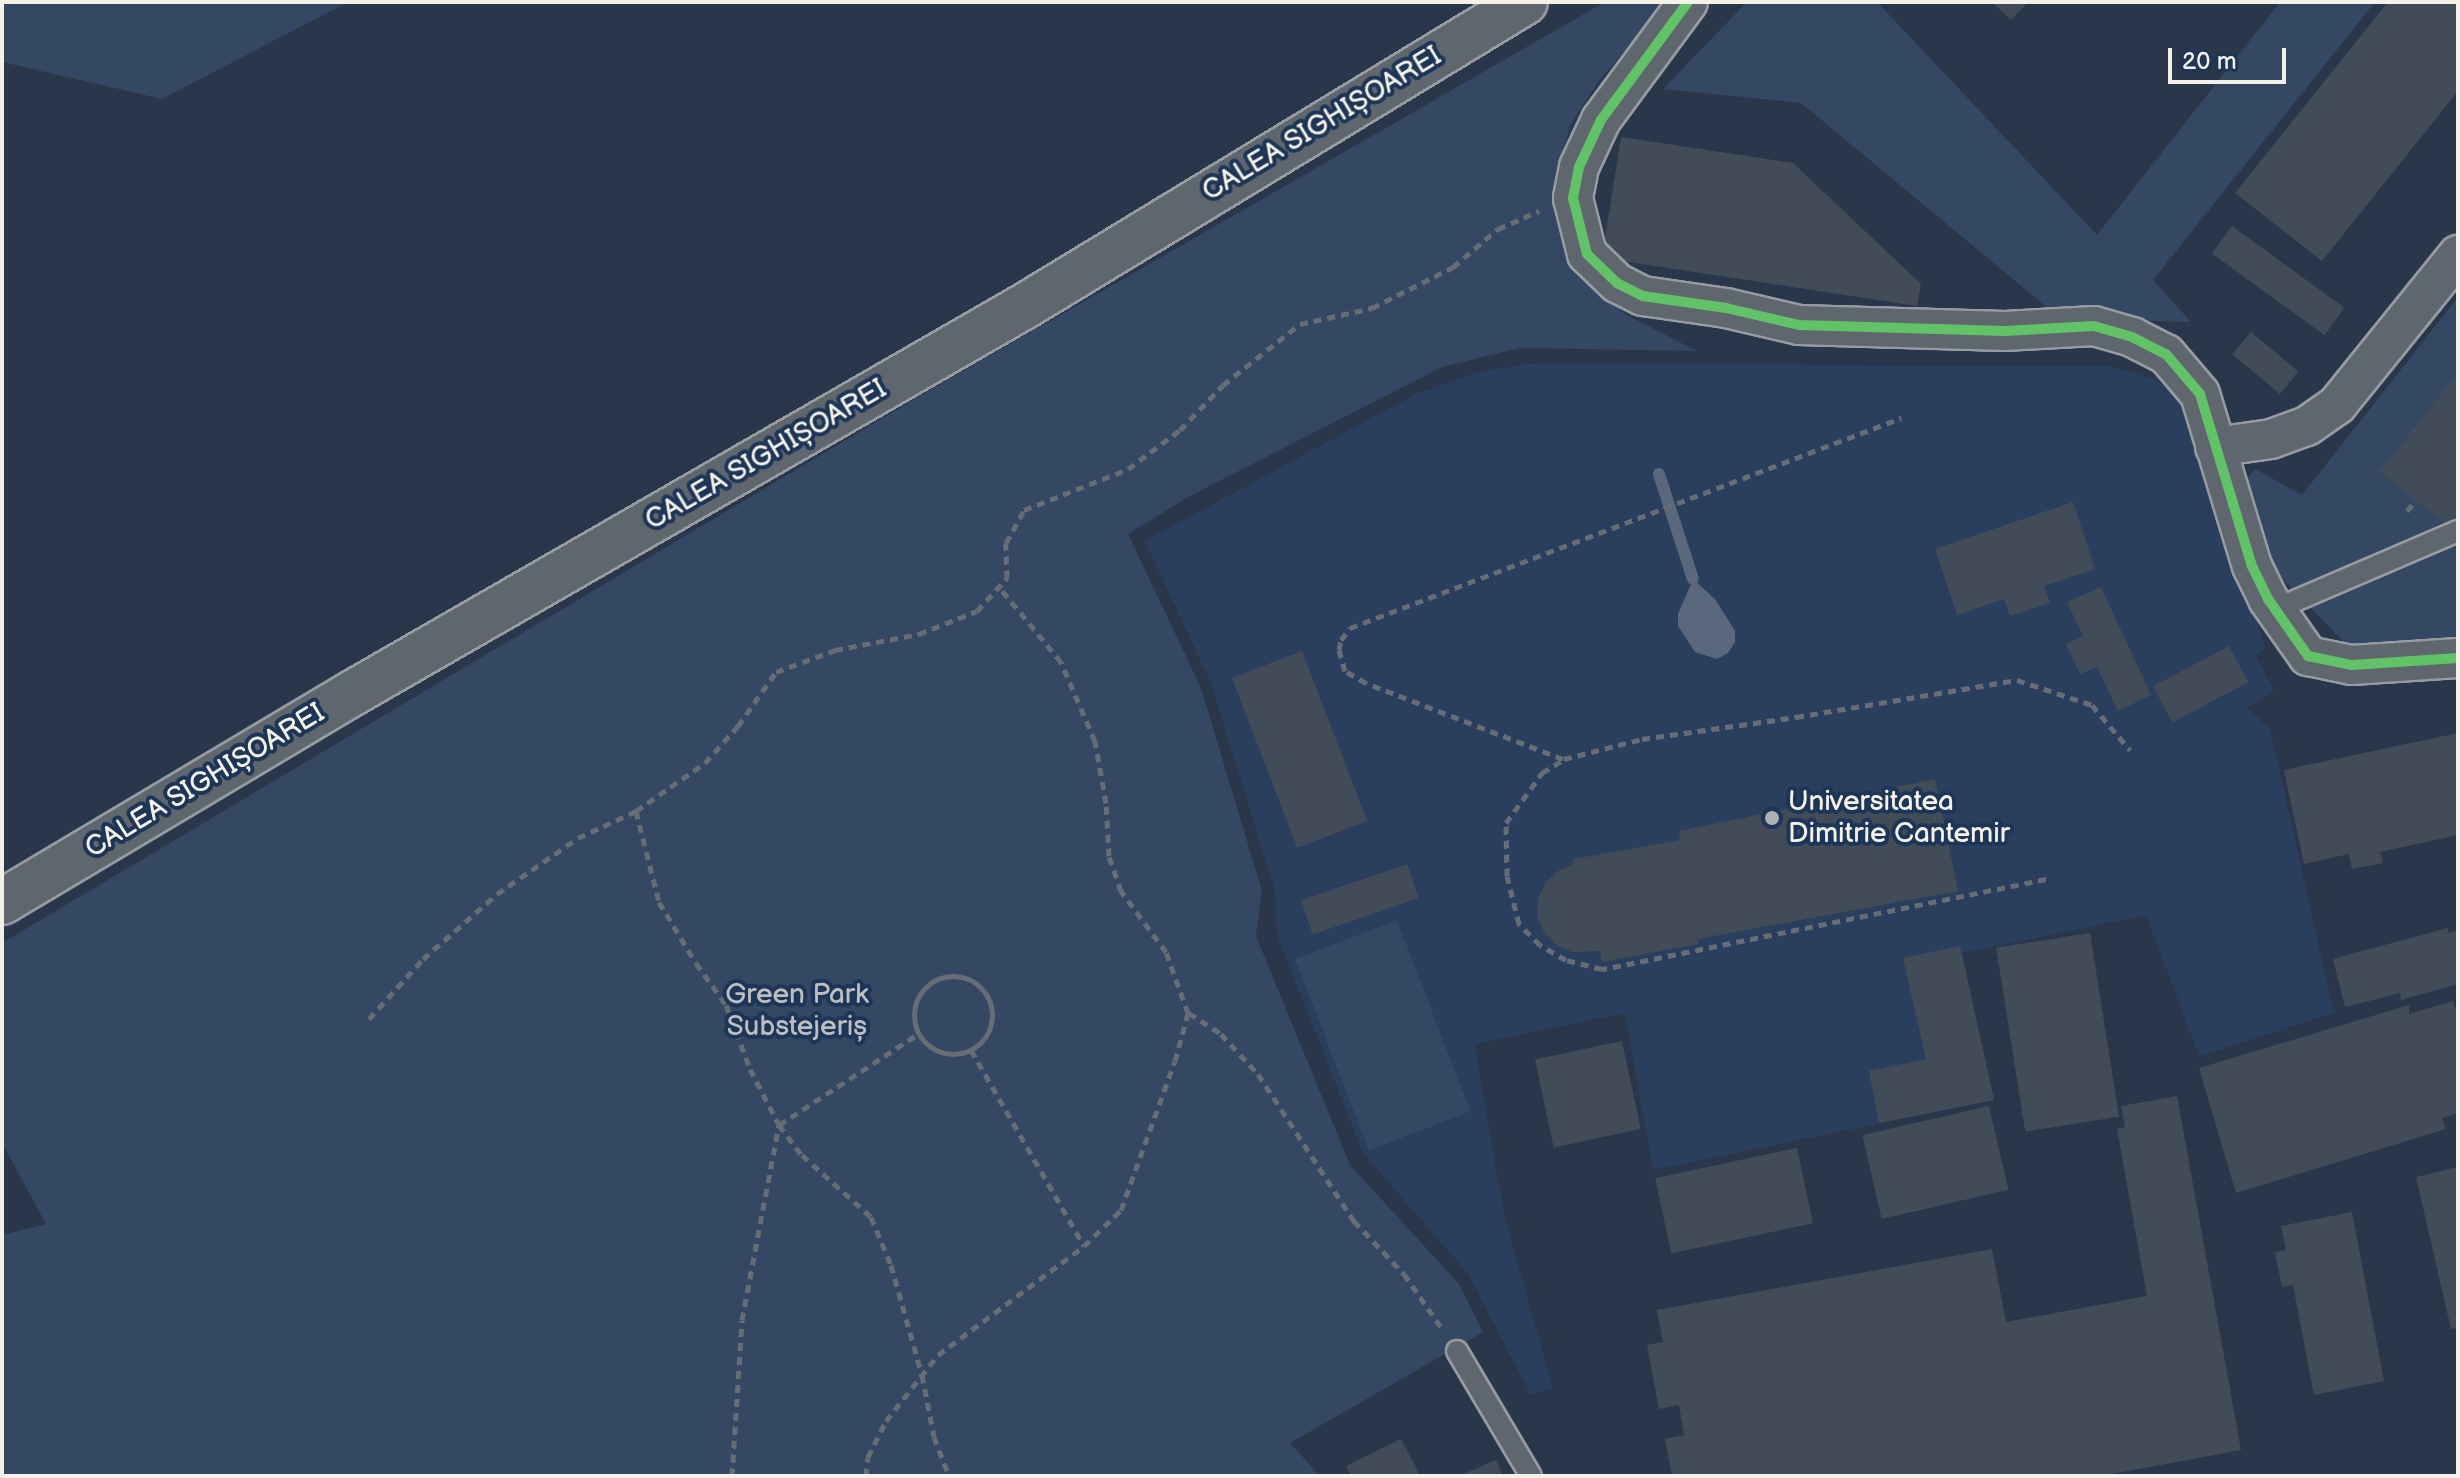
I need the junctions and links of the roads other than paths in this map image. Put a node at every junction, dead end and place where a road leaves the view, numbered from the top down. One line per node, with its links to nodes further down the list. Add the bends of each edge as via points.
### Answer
1 (1525, 2): 8 (main road, CALEA SIGHIȘOAREI, via 1025,306 351,694)
2 (1688, 2): 4 (street, via 1601,120 1579,167 1573,198 1587,254 1617,283 1643,296 1799,325 2005,331 2094,326 2166,354 2200,394)
3 (2458, 255): 4 (street, via 2337,405 2307,426 2271,439)
4 (2215, 447): 6 (street, via 2252,566)
5 (2458, 531): 6 (lane)
6 (2276, 609): 7 (street, via 2308,656 2352,665)
7 (2458, 658)
8 (2, 902)
9 (1457, 1351): 10 (lane)
10 (1531, 1476)

